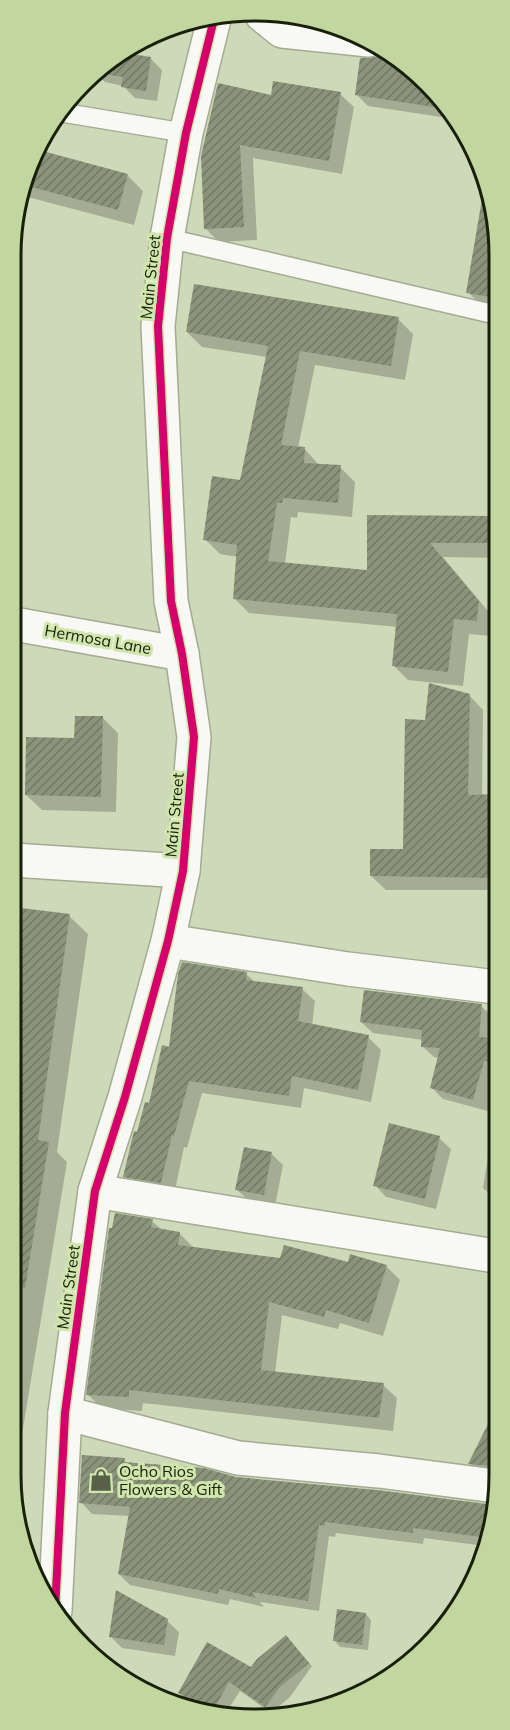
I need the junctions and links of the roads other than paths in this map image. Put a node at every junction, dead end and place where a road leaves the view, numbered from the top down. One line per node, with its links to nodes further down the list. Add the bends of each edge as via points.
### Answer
1 (271, 22): 3 (street, via 282,31)
2 (213, 25): 5 (street, Main Street)
3 (340, 37)
4 (69, 114): 5 (lane)
5 (186, 133): 6 (street, Main Street)
6 (167, 238): 7 (lane); 9 (street, Main Street, via 158,326 171,601)
7 (489, 313)
8 (21, 625): 9 (street, Hermosa Lane)
9 (182, 654): 11 (street, Main Street, via 194,737)
10 (21, 861): 11 (street)
11 (183, 872): 12 (street, Main Street)
12 (168, 941): 13 (street); 14 (street, Main Street)
13 (489, 986)
14 (95, 1191): 15 (street); 16 (street, Main Street)
15 (489, 1255)
16 (65, 1413): 17 (street, via 237,1458); 18 (street, Main Street)
17 (488, 1485)
18 (56, 1598)

